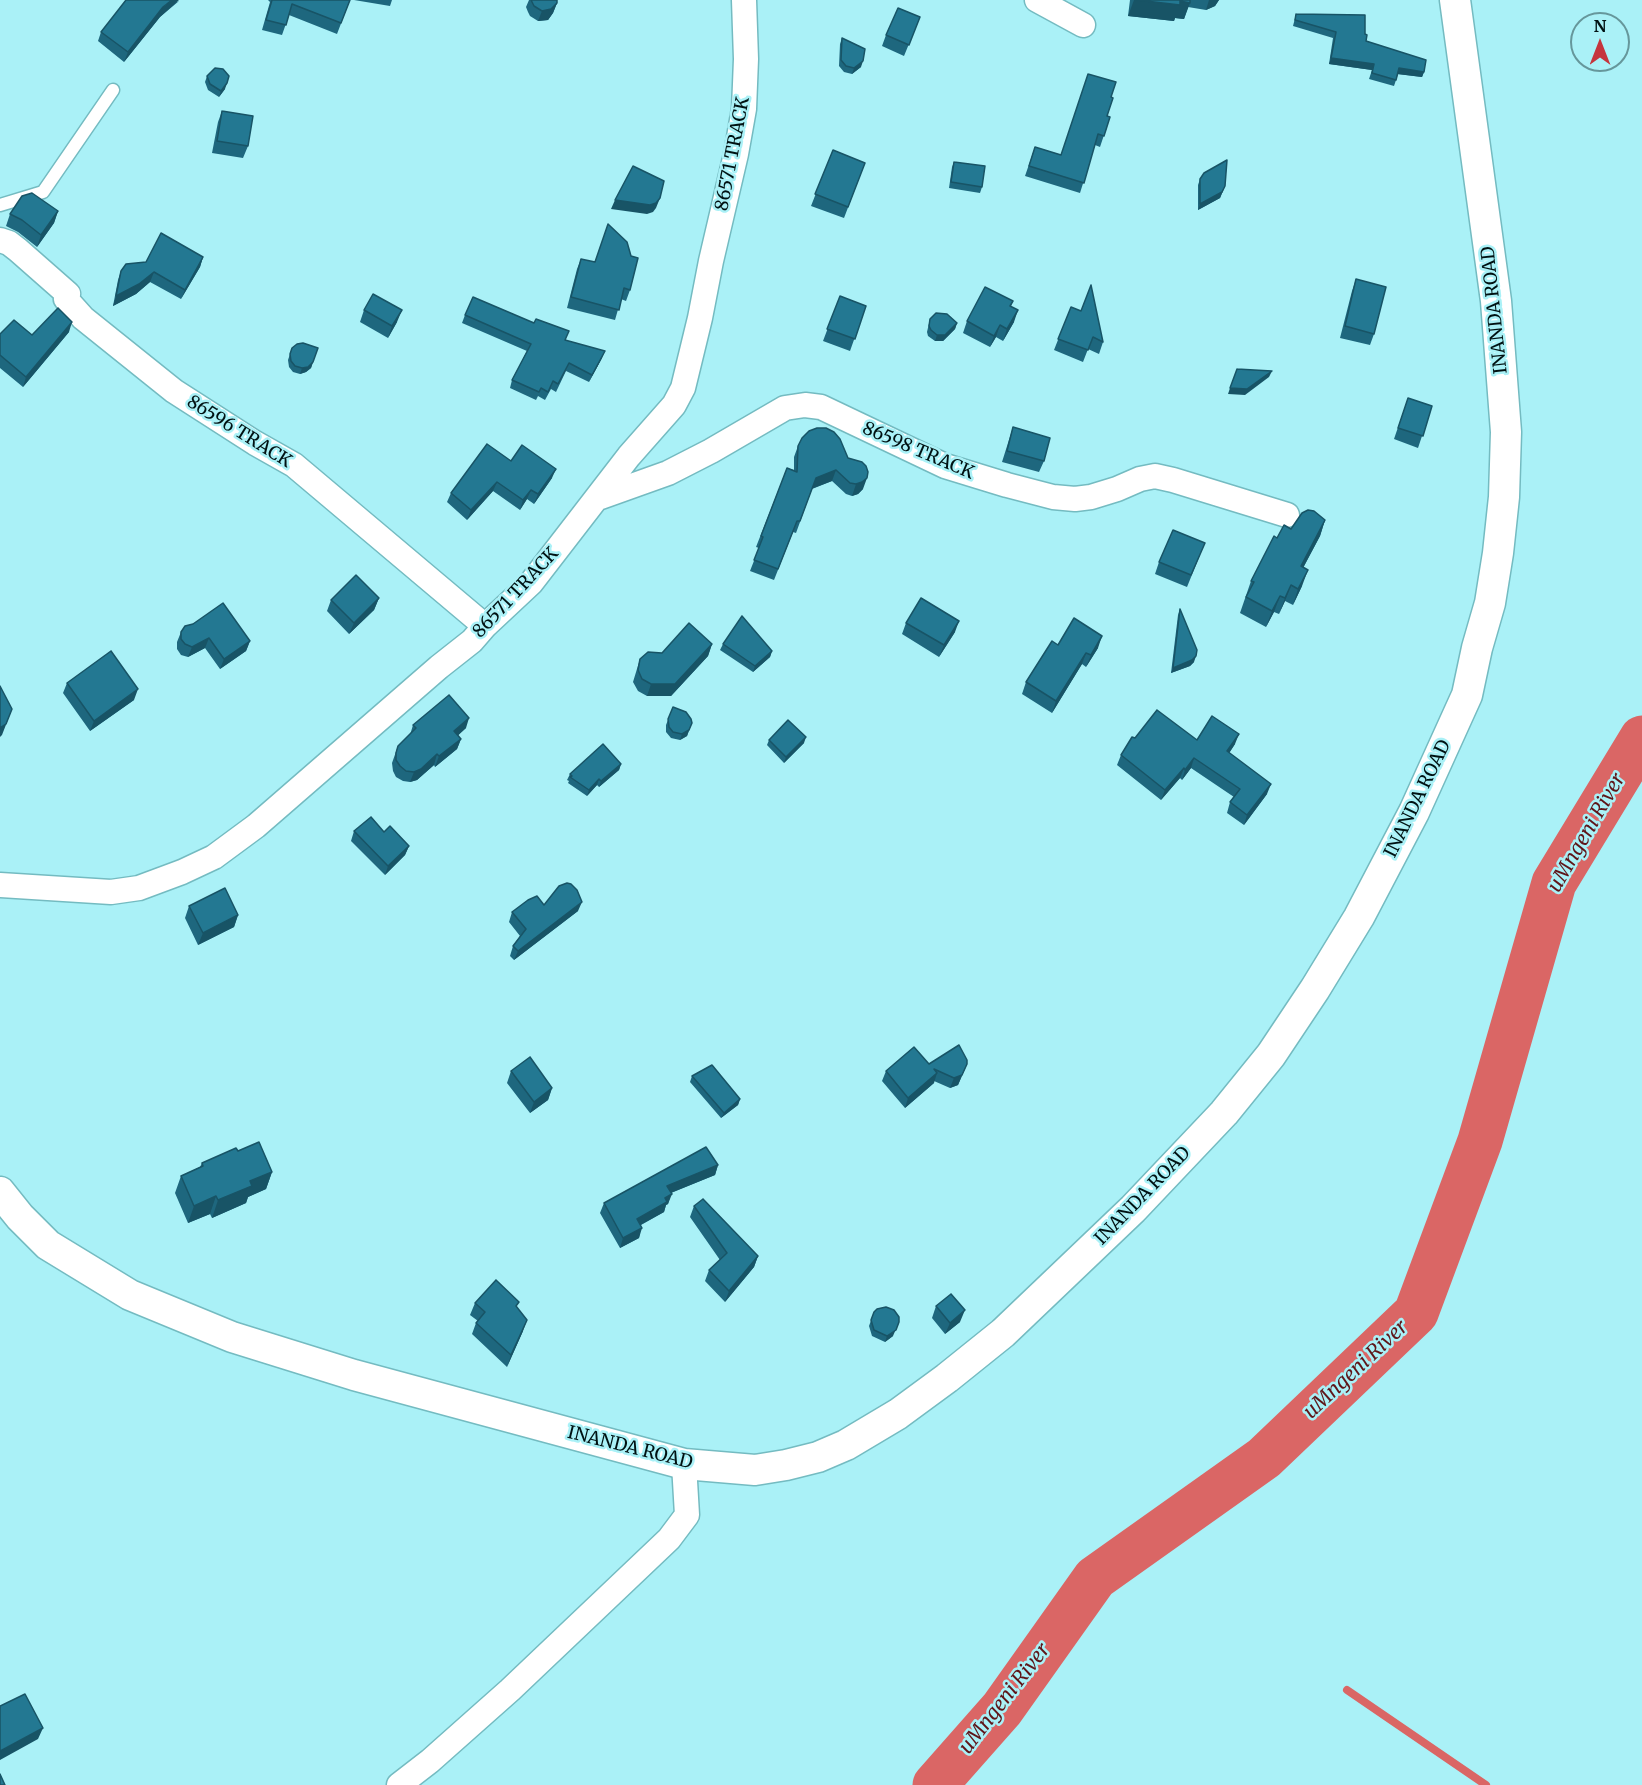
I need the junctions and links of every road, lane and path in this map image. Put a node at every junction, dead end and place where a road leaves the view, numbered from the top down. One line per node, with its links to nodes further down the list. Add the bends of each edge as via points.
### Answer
1 (744, 0): 8 (street, 86571 TRACK, via 744,109 685,379 674,405)
2 (1037, 0): 4 (street)
3 (1455, 0): 13 (street, INANDA ROAD, via 1496,301 1506,432 1504,496 1490,603 1467,695 1414,812 1359,917 1271,1055 1224,1113 1133,1209 1003,1333 898,1414 818,1457 755,1470)
4 (1083, 25)
5 (113, 90): 6 (lane, via 43,192)
6 (0, 205)
7 (0, 240): 10 (street, 86596 TRACK, via 18,250 68,294 66,298 83,318 174,391 294,465)
8 (598, 498): 9 (street, 86598 TRACK, via 668,473 784,408 805,405 821,407 945,466 1053,496 1091,497 1155,476); 10 (street, 86571 TRACK, via 531,583)
9 (1287, 515)
10 (485, 626): 11 (street, 86571 TRACK, via 256,826 214,856 139,888 111,892)
11 (0, 885)
12 (0, 1192): 13 (street, INANDA ROAD, via 48,1245 130,1295 232,1337 354,1375)
13 (684, 1464): 14 (street, via 687,1515 669,1539 510,1690)
14 (399, 1785)

